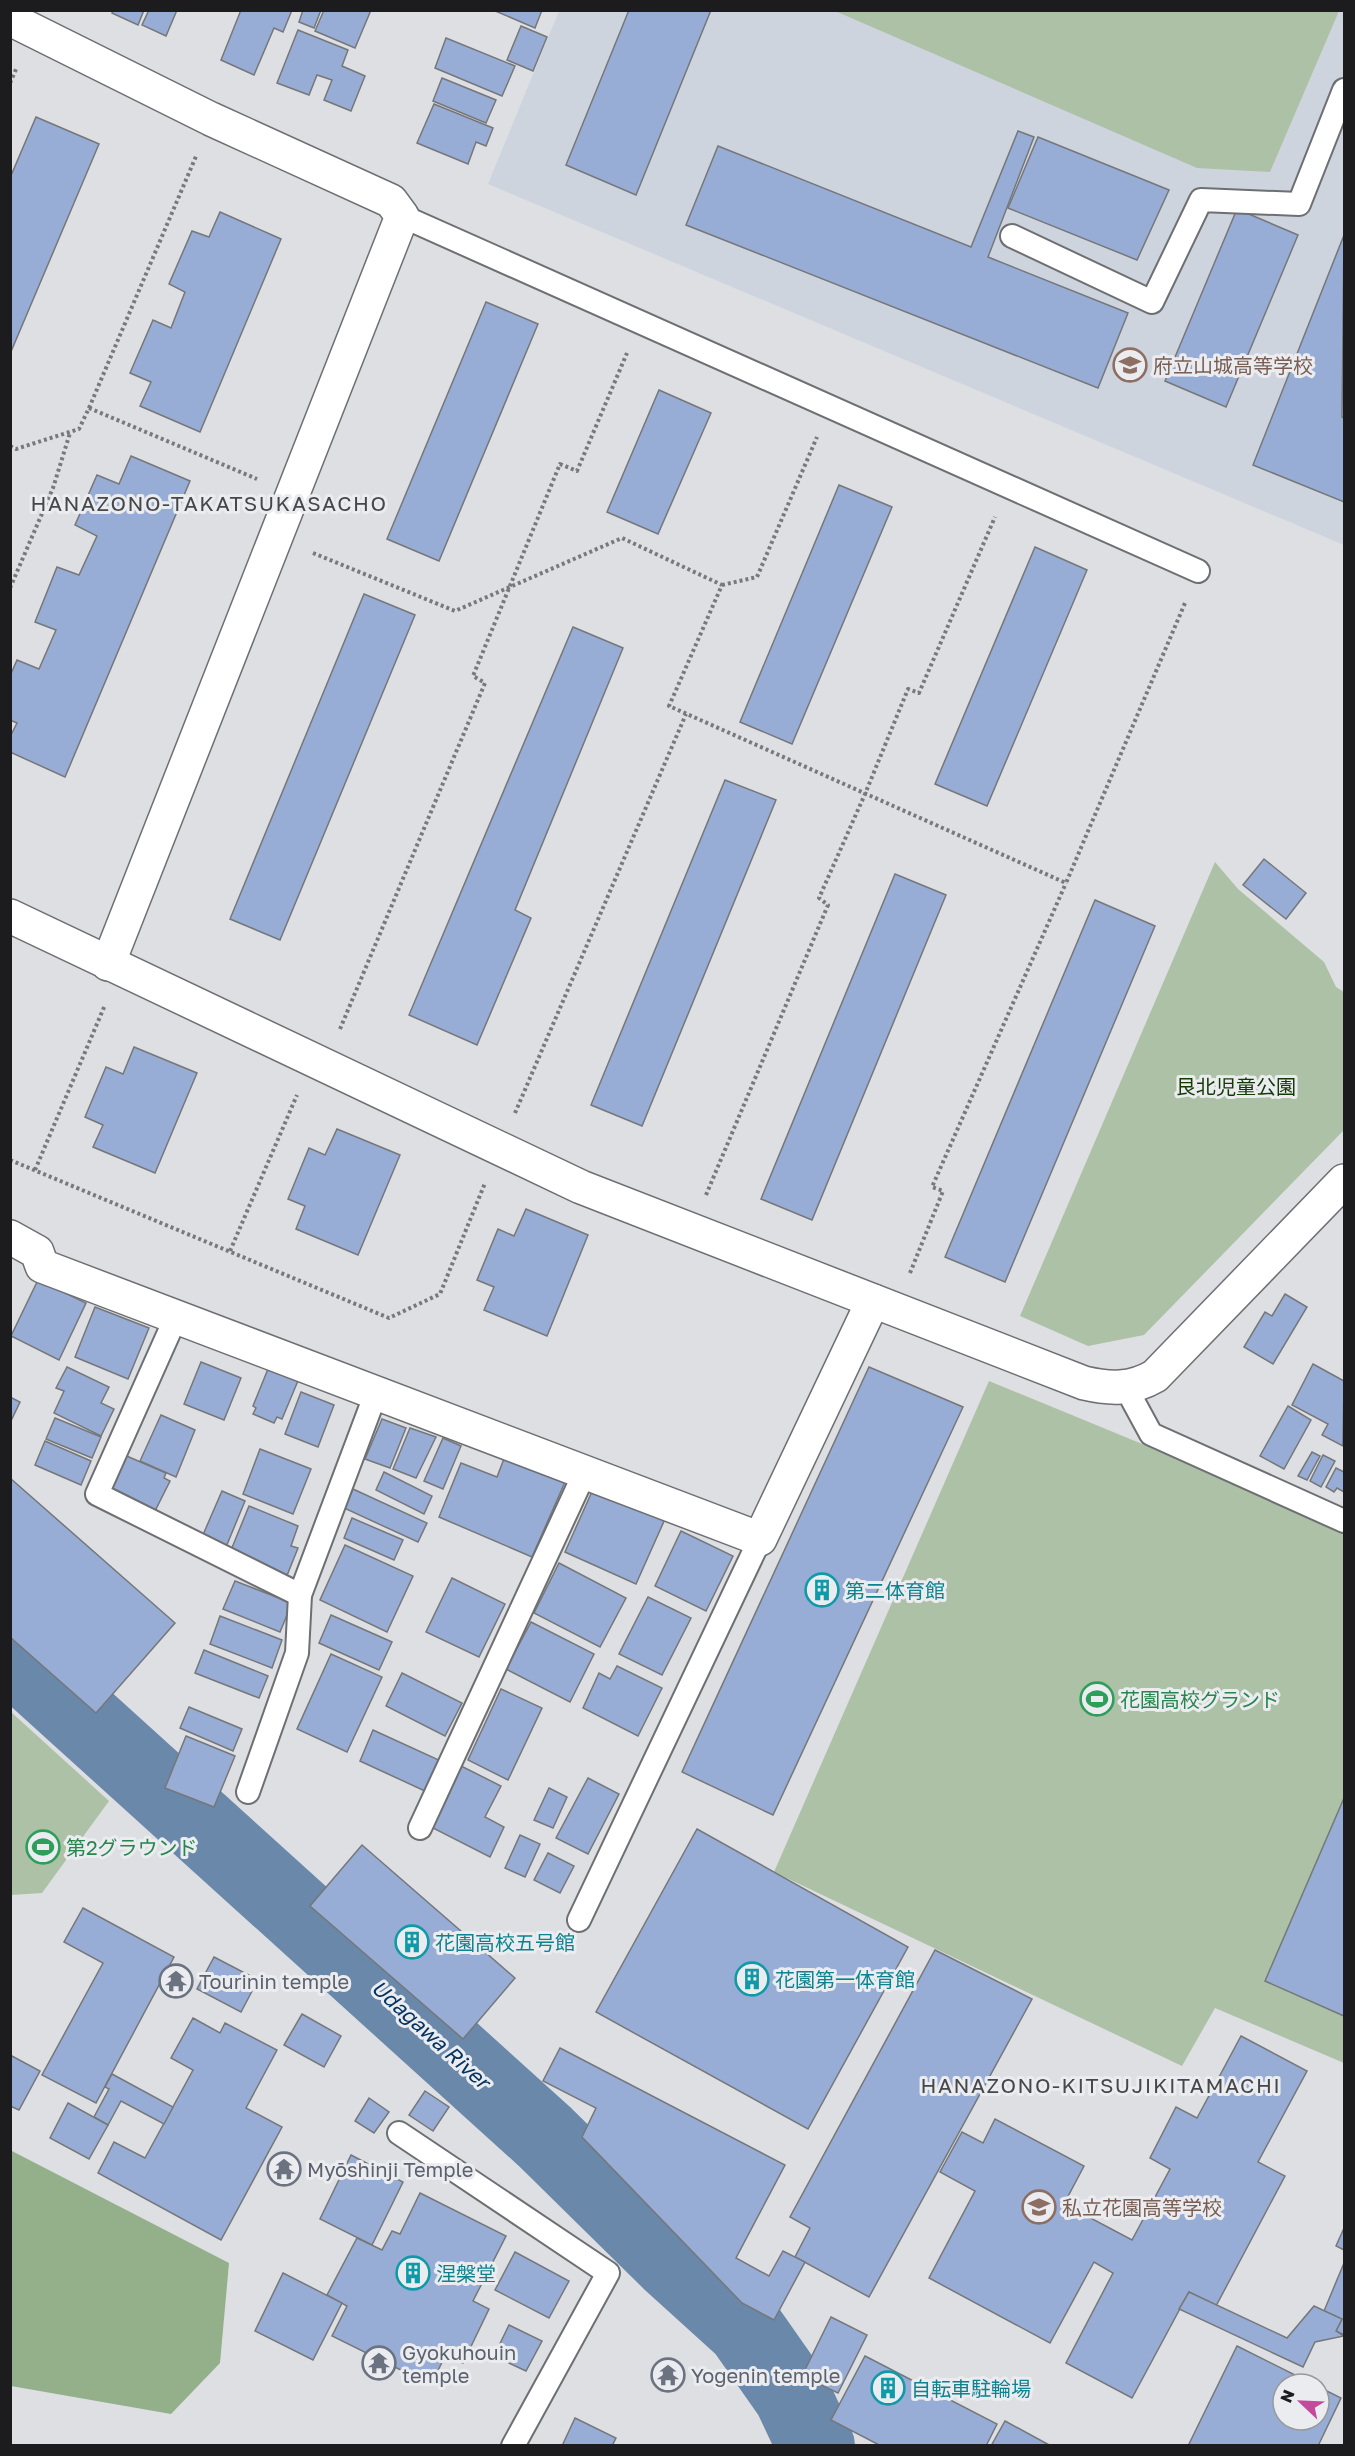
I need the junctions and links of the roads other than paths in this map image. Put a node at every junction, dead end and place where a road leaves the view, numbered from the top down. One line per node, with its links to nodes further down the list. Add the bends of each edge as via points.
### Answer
1 (10, 19): 3 (street, via 211,119 391,201)
2 (1344, 90): 4 (lane, via 1299,204 1201,200 1152,302)
3 (402, 216): 5 (lane); 7 (street)
4 (1012, 236)
5 (1198, 571)
6 (10, 916): 7 (street)
7 (114, 967): 10 (street, via 581,1187)
8 (1344, 1181): 12 (street, via 1155,1376)
9 (10, 1237): 11 (street, via 38,1252 42,1266)
10 (884, 1305): 12 (street, via 1084,1383); 16 (street)
11 (176, 1317): 13 (street); 17 (lane, via 97,1494)
12 (1126, 1388): 15 (lane, via 1151,1434)
13 (376, 1393): 14 (street); 17 (lane)
14 (585, 1472): 16 (street); 19 (lane)
15 (1344, 1521)
16 (760, 1539): 20 (lane)
17 (300, 1595): 18 (lane, via 297,1653)
18 (248, 1792)
19 (420, 1828)
20 (579, 1920)
21 (399, 2133): 22 (lane, via 608,2273)
22 (513, 2445)

